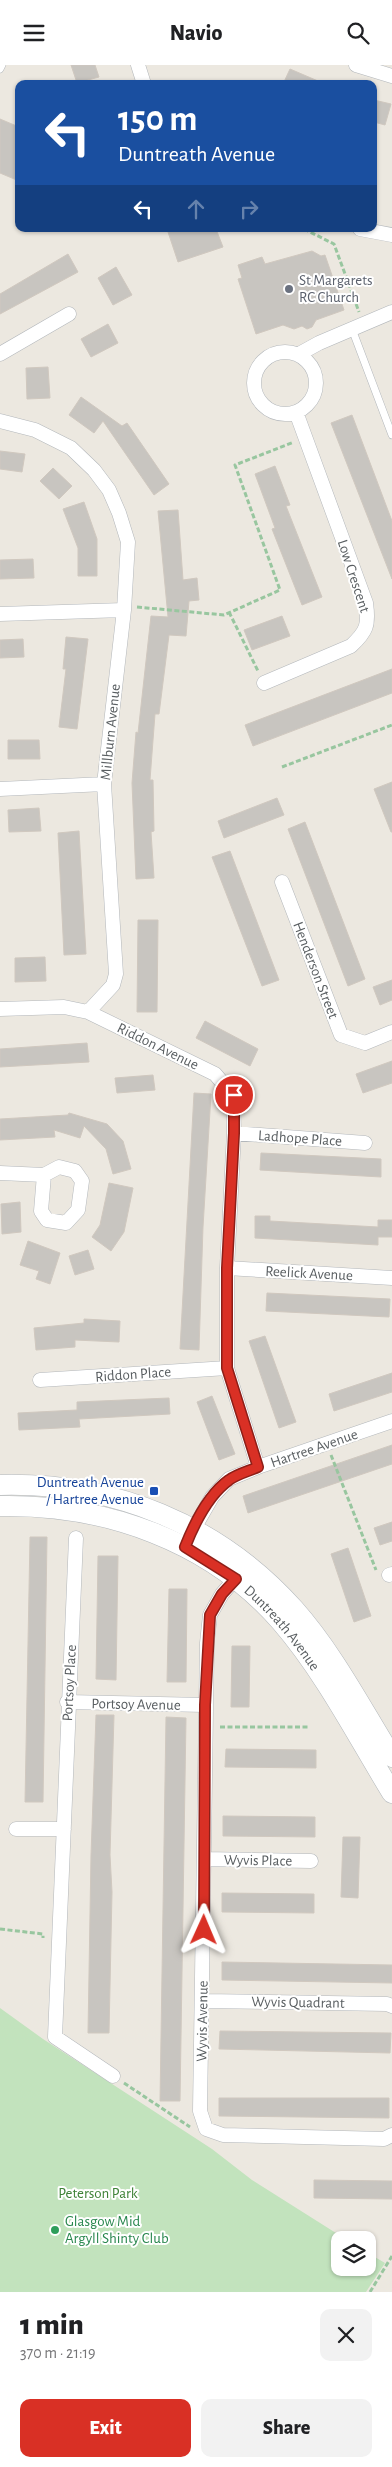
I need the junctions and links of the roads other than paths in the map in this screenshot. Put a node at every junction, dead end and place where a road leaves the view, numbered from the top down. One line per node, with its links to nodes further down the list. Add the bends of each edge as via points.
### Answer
1 (2, 65): 4 (lane)
2 (138, 65): 6 (street)
3 (356, 65): 5 (street)
4 (0, 69)
5 (392, 76)
6 (143, 80)
7 (376, 232): 8 (street)
8 (392, 235)
9 (392, 313): 11 (street)
10 (69, 314): 12 (street)
11 (358, 327): 13 (street); 16 (lane)
12 (0, 354)
13 (299, 354): 14 (street, via 310,363 316,377 315,392 308,404); 14 (street, via 289,351 272,353 258,365 253,386 262,405 276,413)
14 (296, 412): 19 (street, Low Crescent, via 366,603 368,622 351,646)
15 (0, 421): 17 (street, Millburn Avenue, via 35,430 71,448 109,490 128,542)
16 (392, 435)
17 (124, 608): 18 (street); 20 (street, Millburn Avenue)
18 (0, 615)
19 (264, 683)
20 (104, 783): 21 (street); 24 (street, Millburn Avenue, via 116,974 113,985)
21 (0, 789)
22 (282, 882): 25 (street, Henderson Street, via 341,1035 365,1043)
23 (0, 1009): 24 (street, via 64,1007)
24 (88, 1012): 26 (street, Riddon Avenue, via 215,1074 234,1095)
25 (392, 1032)
26 (234, 1133): 27 (street, Ladhope Place); 30 (street, Riddon Avenue)
27 (365, 1143)
28 (0, 1173): 29 (street)
29 (44, 1175)
30 (227, 1268): 31 (street, Reelick Avenue); 32 (street, Riddon Avenue)
31 (392, 1277)
32 (227, 1368): 33 (street, Riddon Place); 35 (street, Riddon Avenue)
33 (40, 1380)
34 (392, 1421): 35 (street, Hartree Avenue)
35 (258, 1467): 38 (street, Hartree Avenue, via 229,1479 212,1497)
36 (0, 1485): 38 (street, Duntreath Avenue, via 48,1486 100,1494 137,1504)
37 (0, 1506): 40 (street, Duntreath Avenue, via 91,1513 146,1530)
38 (193, 1528): 40 (street, Hartree Avenue); 41 (street, Duntreath Avenue)
39 (76, 1538): 42 (street, Portsoy Place)
40 (185, 1547): 41 (street, Duntreath Avenue)
41 (242, 1571): 43 (street, Wyvis Avenue, via 222,1594 210,1615); 44 (street, Duntreath Avenue, via 294,1609 321,1644); 45 (street, Duntreath Avenue, via 254,1593 282,1622 309,1659)
42 (67, 1703): 43 (street, Portsoy Avenue); 47 (street, Portsoy Place)
43 (205, 1705): 48 (street, Wyvis Avenue)
44 (392, 1757)
45 (392, 1793)
46 (16, 1829): 47 (street)
47 (64, 1829): 52 (street, Portsoy Place, via 55,2037)
48 (204, 1859): 49 (street, Wyvis Place); 50 (street, Wyvis Avenue)
49 (311, 1861)
50 (203, 2001): 51 (street, Wyvis Quadrant); 53 (street, Wyvis Avenue, via 200,2111 206,2129 223,2135 384,2139)
51 (392, 2006)
52 (113, 2076)
53 (392, 2135)

